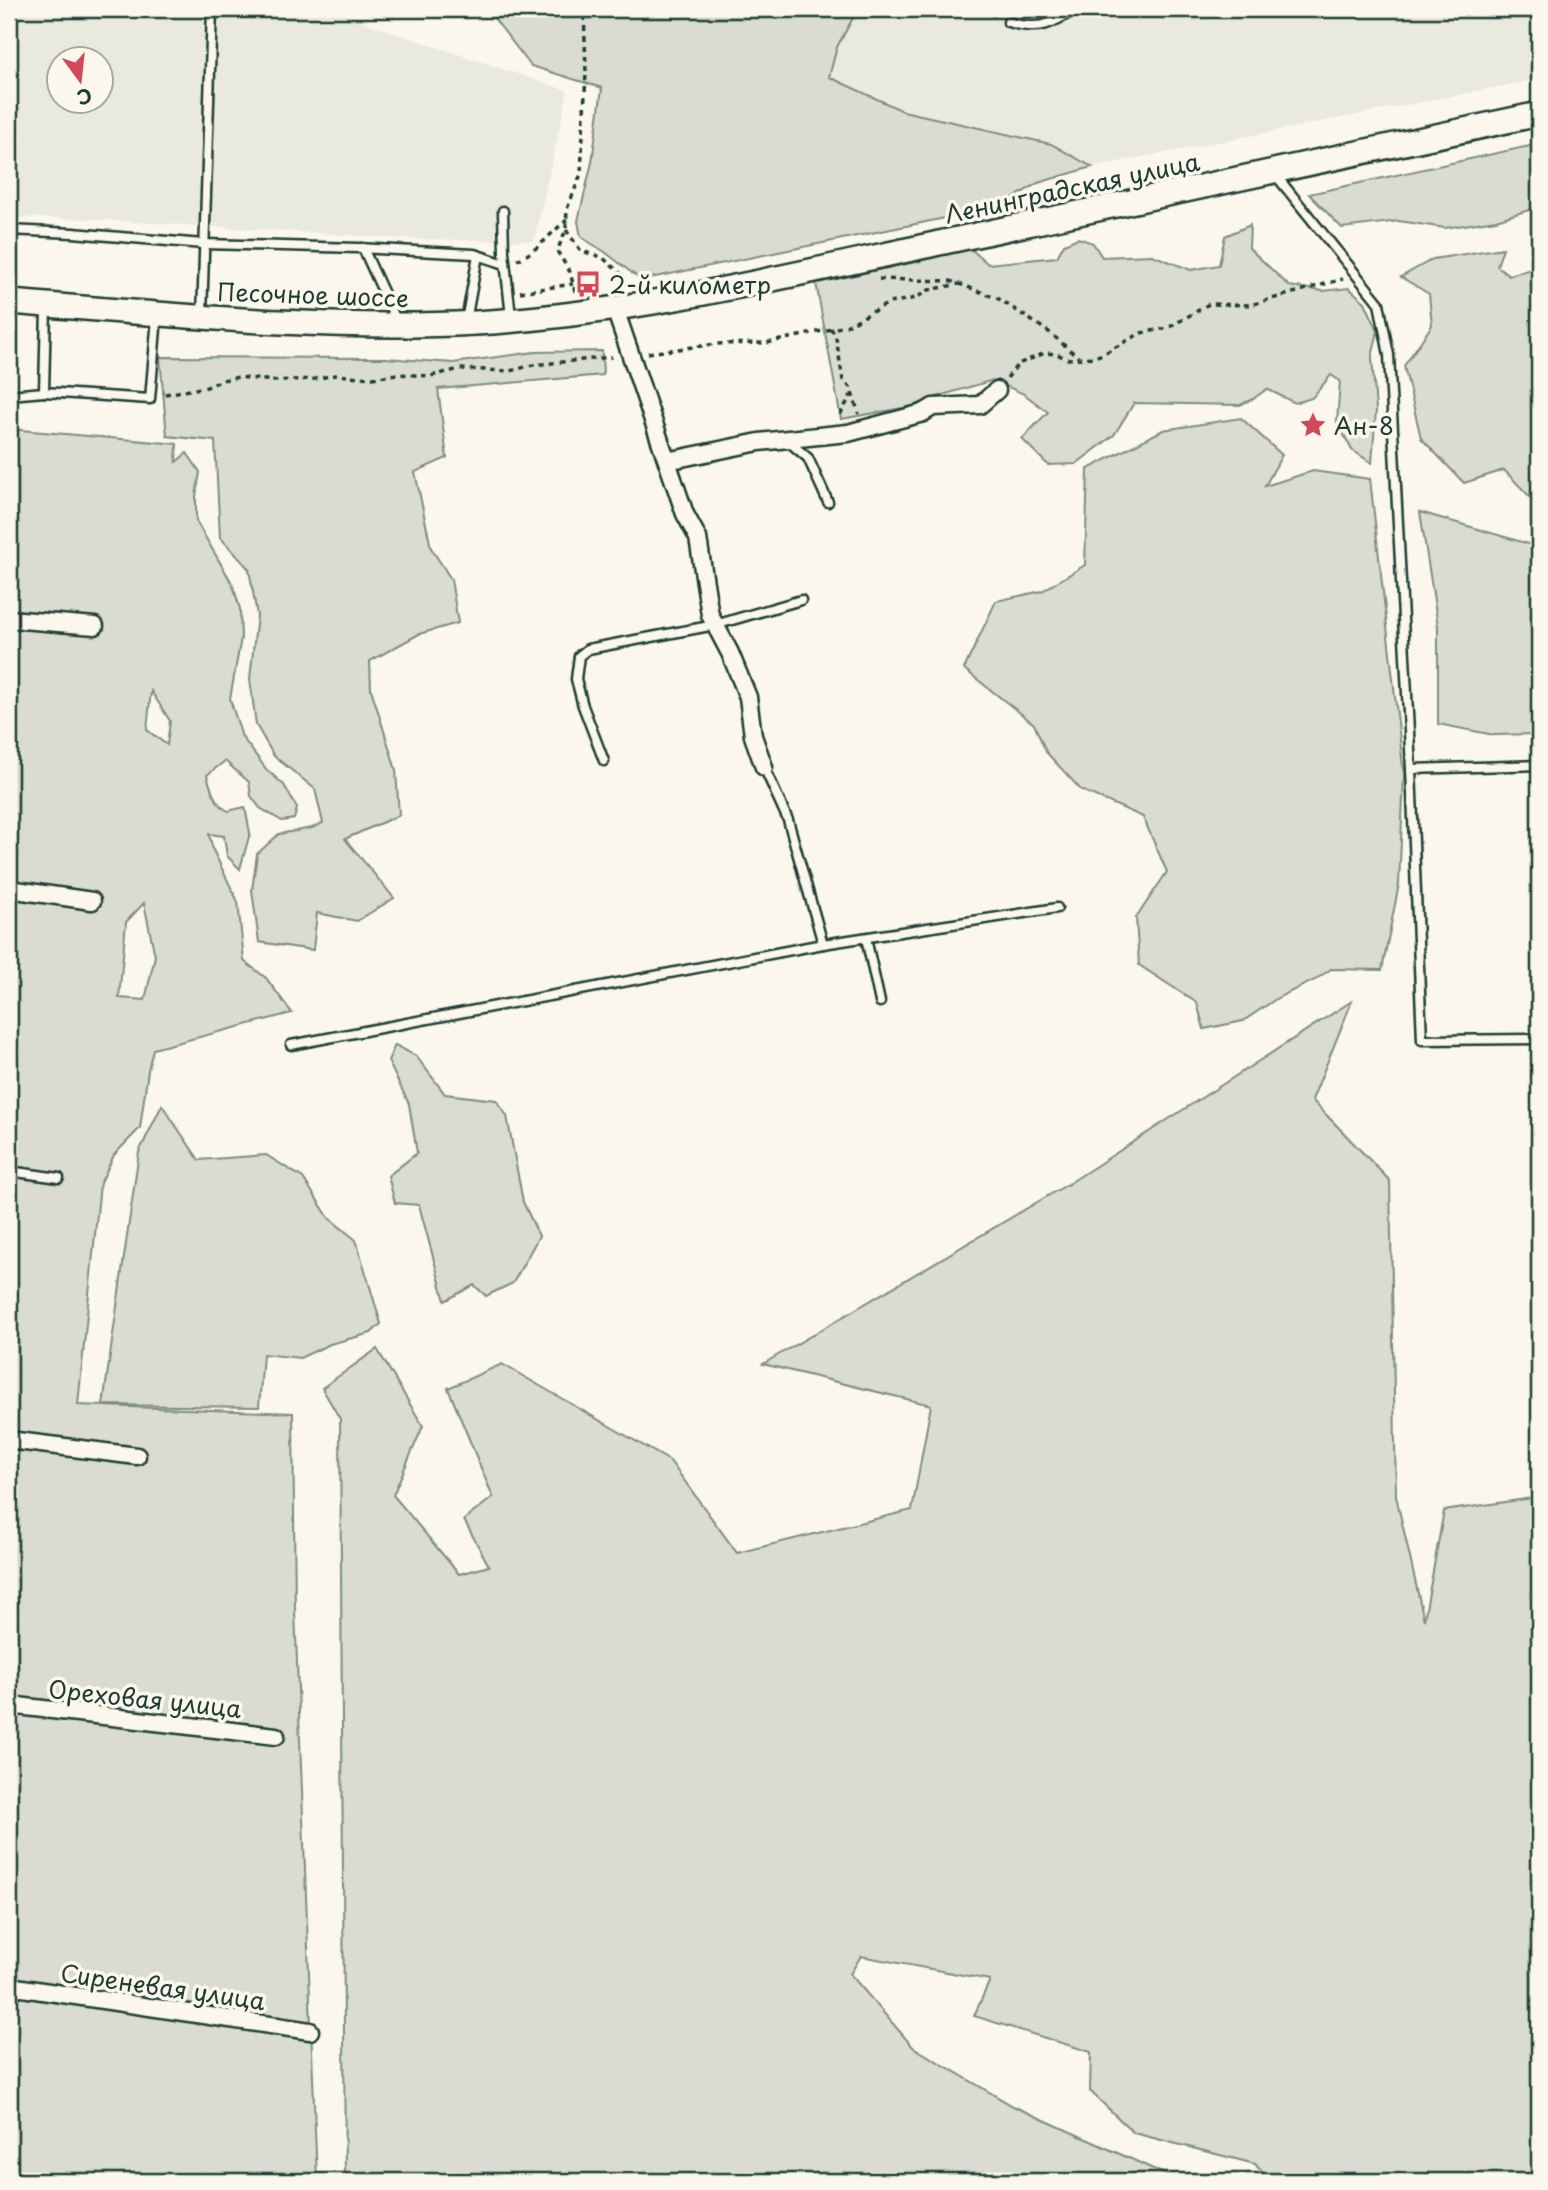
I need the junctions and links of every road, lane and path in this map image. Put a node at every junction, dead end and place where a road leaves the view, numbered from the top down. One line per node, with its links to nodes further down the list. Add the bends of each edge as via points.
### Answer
1 (212, 9): 11 (lane)
2 (584, 9): 8 (path, via 581,174)
3 (1076, 9): 4 (lane, via 1048,26 1027,28)
4 (1008, 22)
5 (1539, 114): 6 (main road, Ленинградская улица)
6 (1272, 171): 15 (lane); 22 (main road, Ленинградская улица, via 858,261)
7 (503, 211): 14 (lane)
8 (567, 220): 10 (path); 14 (path, via 540,247)
9 (9, 230): 11 (lane)
10 (566, 230): 17 (path, via 557,251); 22 (path, via 581,251 602,257 621,274 627,286)
11 (203, 244): 12 (lane); 25 (lane)
12 (363, 248): 13 (lane); 28 (lane)
13 (478, 255): 14 (lane); 27 (lane)
14 (505, 264): 20 (lane)
15 (1358, 277): 31 (path, via 1250,305 1209,304 1168,328 1141,333 1103,354); 47 (lane, via 1379,303 1389,355)
16 (879, 279): 18 (path)
17 (573, 284): 19 (path); 20 (path)
18 (959, 284): 29 (path, via 889,303 854,323); 31 (path, via 999,299)
19 (575, 292)
20 (508, 293): 26 (lane)
21 (9, 302): 23 (main road, Песочное шоссе)
22 (621, 302): 26 (main road, Песочное шоссе); 30 (street)
23 (47, 305): 24 (main road, Песочное шоссе); 33 (lane)
24 (158, 313): 25 (main road, Песочное шоссе); 35 (lane)
25 (202, 316): 28 (main road, Песочное шоссе)
26 (511, 320): 27 (main road, Песочное шоссе)
27 (466, 323): 28 (main road, Песочное шоссе)
28 (398, 324)
29 (831, 328): 30 (path, via 766,342); 36 (path, via 843,380 850,387)
30 (631, 355): 35 (path, via 510,371 460,369 430,376 335,374 274,381 239,377 168,395); 38 (street)
31 (1079, 358): 32 (path, via 1045,353 1018,363)
32 (997, 390): 36 (street, via 980,405 933,407 923,414)
33 (44, 392): 34 (lane); 35 (lane, via 150,399)
34 (9, 395)
35 (150, 395)
36 (863, 430): 37 (street)
37 (786, 439): 38 (street); 39 (lane, via 808,458)
38 (667, 461): 42 (street, via 698,538)
39 (828, 502)
40 (801, 600): 42 (lane)
41 (9, 619): 43 (street)
42 (715, 625): 44 (lane, via 589,649 579,656 576,679); 46 (street, via 748,697 753,736)
43 (95, 626)
44 (604, 761)
45 (1539, 765): 47 (lane)
46 (764, 767): 52 (lane, via 788,820)
47 (1411, 769): 54 (lane, via 1422,1041)
48 (9, 889): 49 (street)
49 (92, 901)
50 (1056, 908): 51 (lane)
51 (866, 938): 52 (lane); 53 (lane)
52 (823, 944): 55 (lane)
53 (880, 1002)
54 (1539, 1039)
55 (291, 1045)
56 (9, 1171): 57 (lane)
57 (59, 1178)
58 (9, 1440): 59 (street)
59 (136, 1456)
60 (9, 1705): 61 (street, Ореховая улица)
61 (276, 1736)
62 (9, 1986): 63 (street, Сиреневая улица)
63 (310, 2031)

